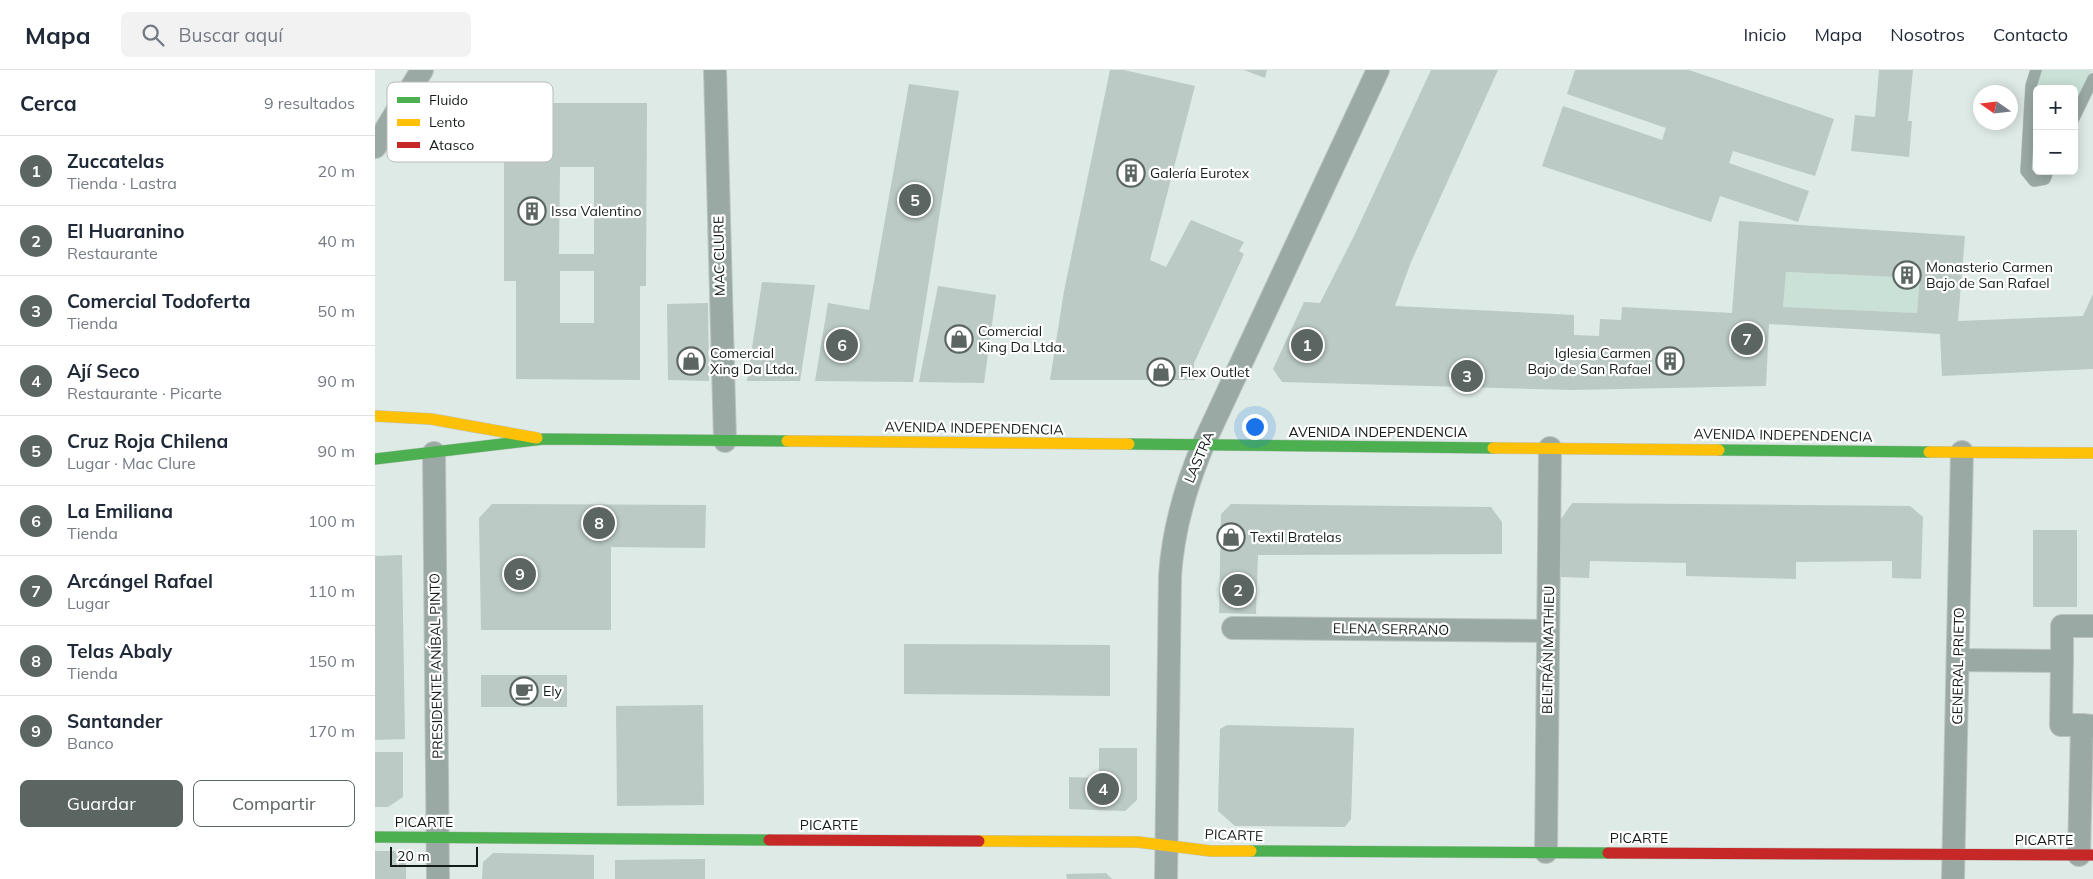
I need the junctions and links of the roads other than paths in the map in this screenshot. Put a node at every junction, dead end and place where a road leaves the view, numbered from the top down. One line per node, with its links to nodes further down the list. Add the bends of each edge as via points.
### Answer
1 (422, 70): 6 (street)
2 (715, 70): 13 (street, MAC CLURE)
3 (1378, 70): 14 (street, LASTRA)
4 (2036, 70): 10 (lane, via 2031,86 2026,171 2034,181)
5 (2093, 79): 7 (lane)
6 (415, 82)
7 (2078, 110)
8 (387, 127): 9 (street)
9 (375, 147)
10 (2046, 175)
11 (375, 416): 12 (street, AVENIDA INDEPENDENCIA, via 431,419)
12 (544, 439): 13 (street, AVENIDA INDEPENDENCIA); 16 (street, AVENIDA INDEPENDENCIA)
13 (725, 441): 14 (street, AVENIDA INDEPENDENCIA)
14 (1203, 445): 15 (street, AVENIDA INDEPENDENCIA); 28 (street, LASTRA, via 1184,493 1171,555)
15 (1551, 448): 17 (street, AVENIDA INDEPENDENCIA); 22 (street, BELTRÁN MATHIEU)
16 (433, 452): 19 (street, AVENIDA INDEPENDENCIA); 27 (street, PRESIDENTE ANÍBAL PINTO)
17 (1962, 452): 18 (street, AVENIDA INDEPENDENCIA); 23 (street, GENERAL PRIETO)
18 (2093, 453)
19 (375, 460)
20 (2093, 626): 24 (street, via 2062,626)
21 (1233, 628): 22 (street, ELENA SERRANO)
22 (1548, 631): 29 (street, BELTRÁN MATHIEU)
23 (1958, 660): 24 (street); 30 (street, GENERAL PRIETO)
24 (2062, 661): 25 (street, via 2061,725)
25 (2087, 725): 31 (street)
26 (375, 837): 27 (street, PICARTE)
27 (437, 837): 28 (street, PICARTE); 32 (street, PRESIDENTE ANÍBAL PINTO)
28 (1167, 844): 29 (street, PICARTE, via 1211,851); 33 (street, LASTRA)
29 (1546, 852): 30 (street, PICARTE)
30 (1954, 855): 31 (street, PICARTE); 34 (street, GENERAL PRIETO)
31 (2086, 855)
32 (438, 879)
33 (1166, 879)
34 (1953, 879)

